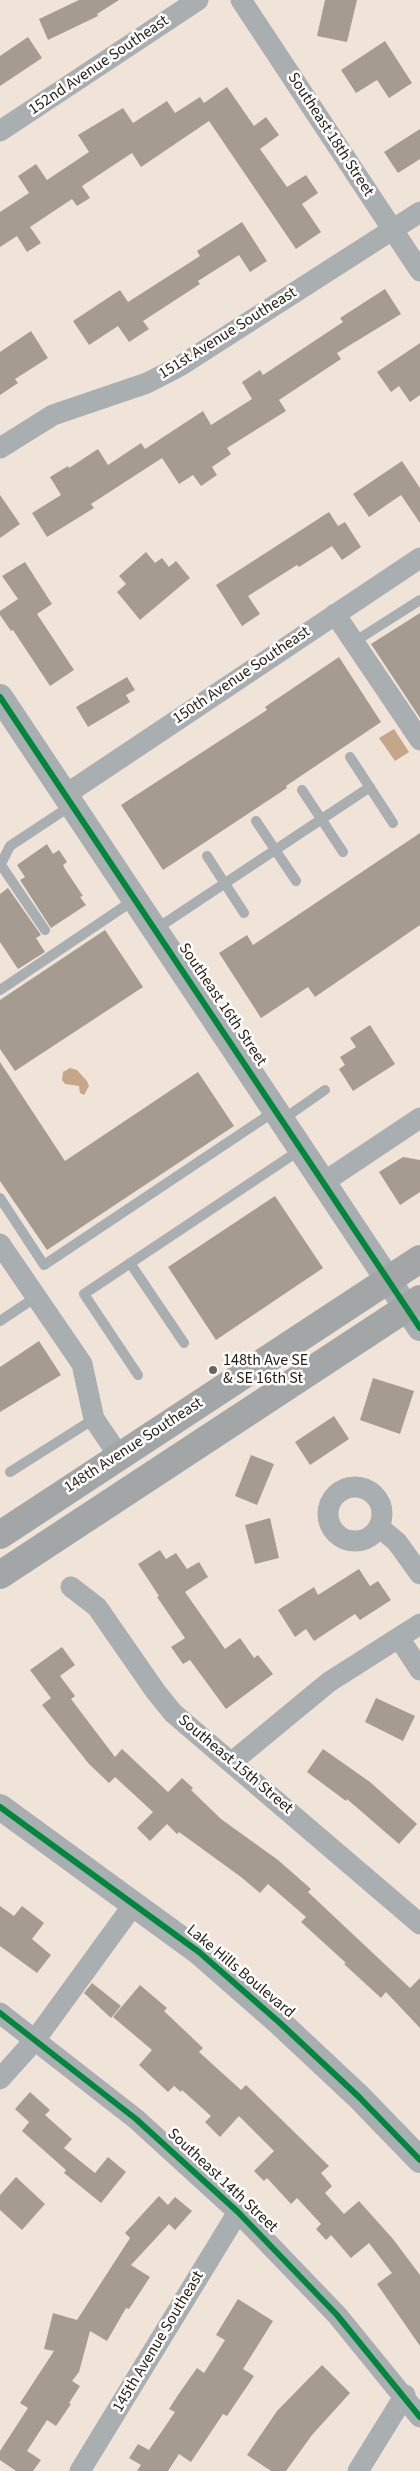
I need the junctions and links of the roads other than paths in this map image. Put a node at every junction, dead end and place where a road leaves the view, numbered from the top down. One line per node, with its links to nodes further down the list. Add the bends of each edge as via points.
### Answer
1 (198, 0): 3 (street, 152nd Avenue Southeast)
2 (241, 0): 5 (street, Southeast 18th Street)
3 (0, 132)
4 (420, 212): 5 (street, 151st Avenue Southeast)
5 (393, 230): 6 (street, Southeast 18th Street); 7 (street, 151st Avenue Southeast, via 180,366 147,383 53,415)
6 (420, 270)
7 (0, 448)
8 (420, 558): 10 (street, 150th Avenue Southeast)
9 (420, 600): 11 (lane)
10 (335, 614): 11 (street); 17 (street, 150th Avenue Southeast)
11 (354, 642): 13 (street)
12 (0, 697): 17 (street, Southeast 16th Street)
13 (420, 740)
14 (350, 757): 15 (lane)
15 (370, 787): 18 (lane); 20 (lane)
16 (302, 790): 18 (lane)
17 (68, 800): 24 (lane, via 10,846); 27 (street, Southeast 16th Street)
18 (321, 820): 21 (lane); 22 (lane)
19 (256, 821): 21 (lane)
20 (393, 823)
21 (275, 850): 25 (lane); 26 (lane)
22 (343, 852)
23 (207, 856): 26 (lane)
24 (1, 866): 29 (lane)
25 (296, 881)
26 (225, 883): 28 (lane); 30 (lane)
27 (135, 900): 30 (street, Southeast 16th Street); 31 (lane)
28 (244, 913)
29 (45, 930)
30 (156, 930): 33 (street, Southeast 16th Street)
31 (0, 990)
32 (325, 1090): 33 (lane)
33 (279, 1115): 35 (street, Southeast 16th Street); 37 (lane, via 44,1266)
34 (420, 1118): 36 (street)
35 (301, 1148): 36 (street, Southeast 16th Street); 40 (lane)
36 (324, 1182): 41 (street, Southeast 16th Street)
37 (0, 1198)
38 (0, 1244): 42 (street)
39 (420, 1259): 41 (main road, 148th Avenue Southeast)
40 (130, 1263): 45 (lane); 46 (lane, via 84,1294)
41 (388, 1280): 43 (street, Southeast 16th Street); 48 (main road, 148th Avenue Southeast)
42 (36, 1297): 44 (lane); 47 (street, via 82,1364)
43 (415, 1311): 53 (main road, 148th Avenue Southeast)
44 (0, 1321)
45 (184, 1343)
46 (138, 1375)
47 (94, 1419): 48 (street); 49 (lane)
48 (119, 1456): 51 (main road, 148th Avenue Southeast)
49 (10, 1472)
50 (379, 1528): 52 (street, via 397,1542)
51 (0, 1535)
52 (420, 1574)
53 (0, 1575)
54 (72, 1587): 58 (street, Southeast 15th Street, via 97,1607 173,1712)
55 (420, 1624): 56 (street)
56 (399, 1638): 57 (street); 58 (street, via 329,1682)
57 (420, 1670)
58 (232, 1762): 61 (street, Southeast 15th Street)
59 (0, 1807): 60 (street, Lake Hills Boulevard)
60 (134, 1904): 63 (street); 65 (street, Lake Hills Boulevard, via 199,1952 280,2023)
61 (420, 1924)
62 (0, 2013): 63 (street, Southeast 14th Street)
63 (36, 2040): 64 (street); 66 (street, Southeast 14th Street, via 136,2120)
64 (0, 2079)
65 (420, 2160)
66 (238, 2212): 67 (street, Southeast 14th Street, via 337,2315); 69 (street, 145th Avenue Southeast)
67 (405, 2396): 68 (street, Southeast 14th Street); 70 (street)
68 (420, 2417)
69 (80, 2471)
70 (358, 2471)

